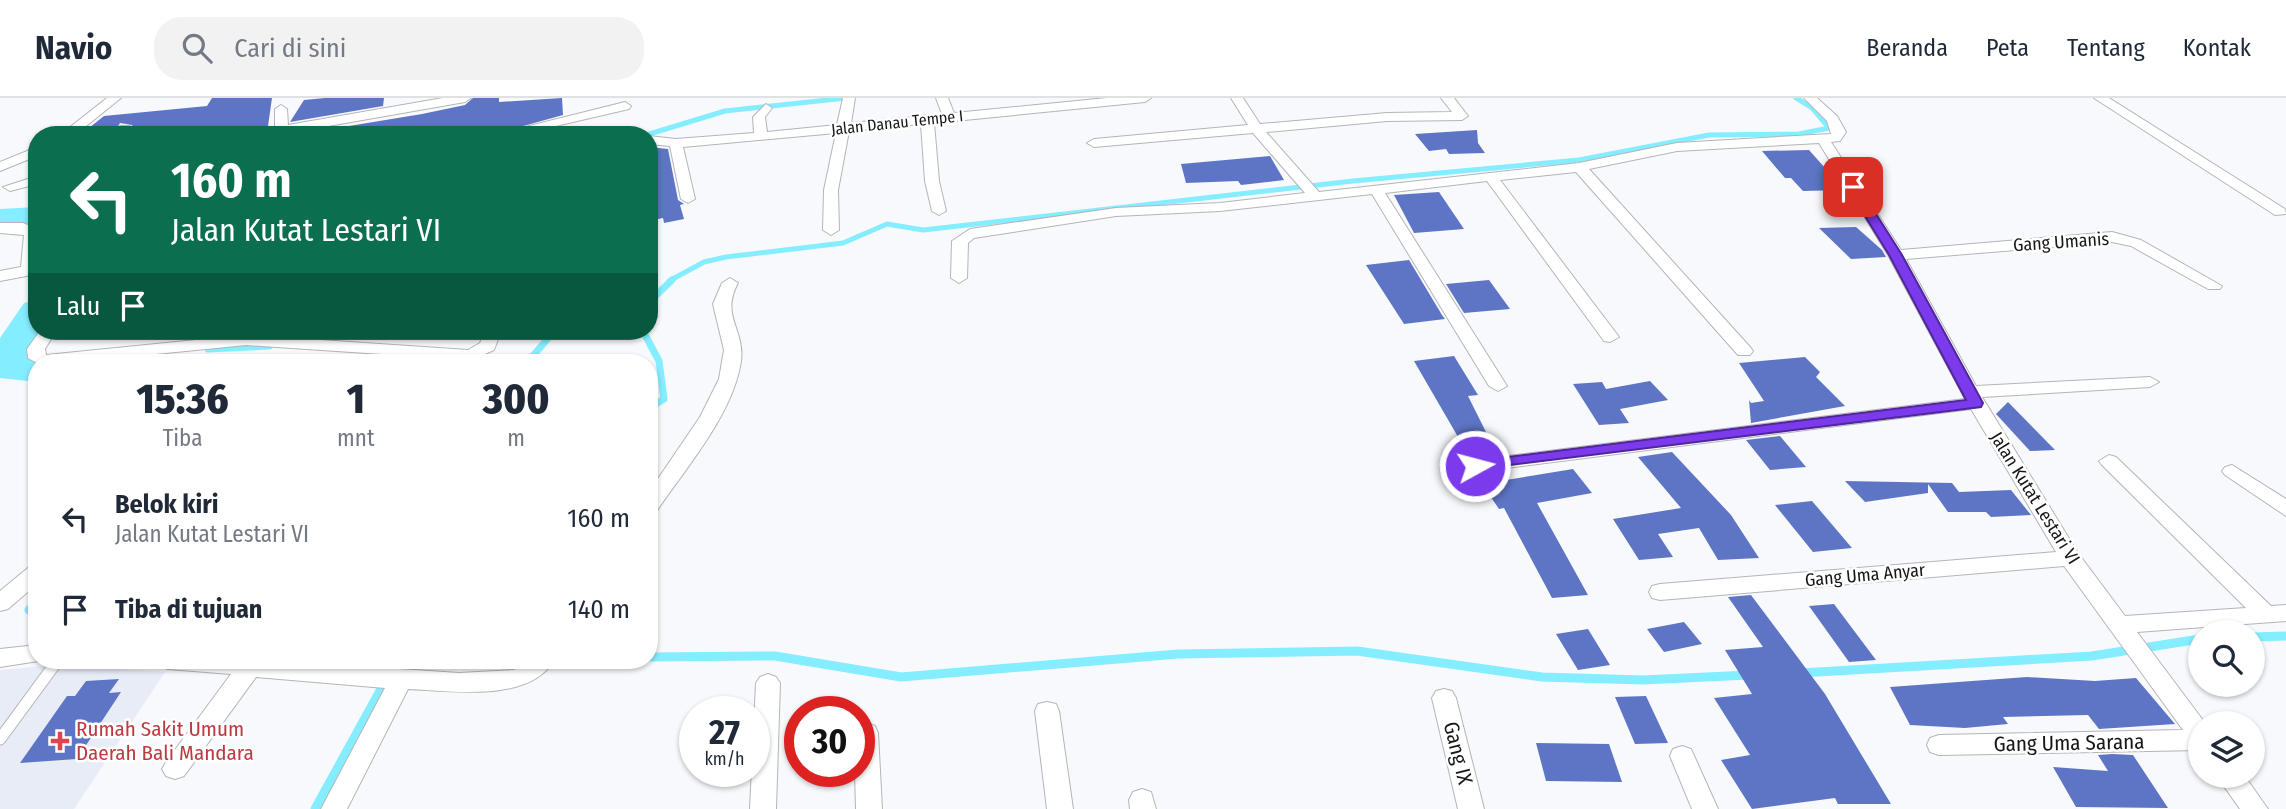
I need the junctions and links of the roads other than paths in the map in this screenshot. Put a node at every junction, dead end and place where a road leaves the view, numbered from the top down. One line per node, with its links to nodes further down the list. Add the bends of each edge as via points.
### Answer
1 (115, 98): 17 (street)
2 (465, 98): 11 (street)
3 (942, 98): 15 (street)
4 (1145, 98): 9 (street, Jalan Danau Tempe I)
5 (1237, 98): 22 (street)
6 (1447, 98): 22 (street, via 1462,116 1405,116)
7 (1810, 98): 25 (street, via 1832,118 1839,132)
8 (2100, 98): 38 (street)
9 (1102, 100): 15 (street, Jalan Danau Tempe I)
10 (849, 101): 21 (street)
11 (399, 103): 19 (street)
12 (625, 106): 20 (street)
13 (766, 108): 23 (street, via 759,117)
14 (281, 109): 18 (street)
15 (949, 117): 16 (street, Jalan Danau Tempe I)
16 (927, 120): 21 (street, Jalan Danau Tempe I); 37 (street)
17 (78, 126)
18 (282, 126)
19 (299, 126)
20 (538, 126)
21 (842, 128): 23 (street, Jalan Danau Tempe I); 40 (street, via 831,190)
22 (1257, 129): 27 (street); 35 (street)
23 (761, 135): 26 (street, Jalan Danau Tempe I)
24 (658, 141): 26 (street, Jalan Danau Tempe I)
25 (1824, 141): 30 (street, via 1677,147); 42 (street, Jalan Kutat Lestari VI)
26 (676, 143): 36 (street)
27 (1094, 144)
28 (28, 155): 29 (street)
29 (0, 167)
30 (1579, 167): 31 (street); 52 (street)
31 (1490, 176): 34 (street); 48 (street)
32 (28, 182): 33 (street)
33 (3, 188)
34 (1375, 188): 35 (street); 57 (street)
35 (1314, 195): 45 (street, via 1220,207 1116,212 970,234 960,241)
36 (688, 199)
37 (939, 211)
38 (2280, 212)
39 (0, 228): 41 (street)
40 (831, 230)
41 (28, 231)
42 (1895, 255): 47 (street, Gang Umanis, via 2112,237 2136,243); 58 (street, Jalan Kutat Lestari VI)
43 (28, 271): 44 (street)
44 (0, 276)
45 (959, 278)
46 (730, 284): 62 (street, via 720,307 733,357 727,385)
47 (2214, 286)
48 (1610, 337)
49 (209, 340): 53 (street)
50 (305, 340): 54 (street)
51 (489, 340): 55 (street, via 484,350)
52 (1744, 351)
53 (95, 354)
54 (460, 354)
55 (474, 354)
56 (2150, 382): 58 (street)
57 (1498, 387)
58 (1973, 398): 60 (street); 64 (street, Jalan Kutat Lestari VI)
59 (2109, 461): 68 (street)
60 (1475, 466)
61 (2232, 471): 63 (street)
62 (658, 493)
63 (2286, 509)
64 (2070, 558): 66 (street, Gang Uma Anyar); 69 (street, Jalan Kutat Lestari VI)
65 (28, 580): 67 (street)
66 (1660, 592)
67 (0, 603)
68 (2275, 613): 69 (street)
69 (2124, 631): 80 (street, Jalan Kutat Lestari VI)
70 (28, 654): 71 (street)
71 (0, 658)
72 (51, 669): 82 (lane)
73 (249, 669): 85 (street)
74 (303, 669): 76 (street)
75 (530, 669): 76 (street, via 506,681)
76 (387, 679): 88 (street)
77 (768, 683): 89 (street)
78 (1444, 698): 92 (street, Gang IX)
79 (1047, 711): 91 (street)
80 (2188, 721)
81 (2188, 738): 83 (street, Gang Uma Sarana)
82 (0, 739)
83 (1939, 745)
84 (1682, 756): 93 (street)
85 (175, 769)
86 (868, 787): 90 (street)
87 (2240, 788): 94 (street)
88 (334, 809)
89 (763, 809)
90 (869, 809)
91 (1060, 809)
92 (1471, 809)
93 (1705, 809)
94 (2255, 809)

